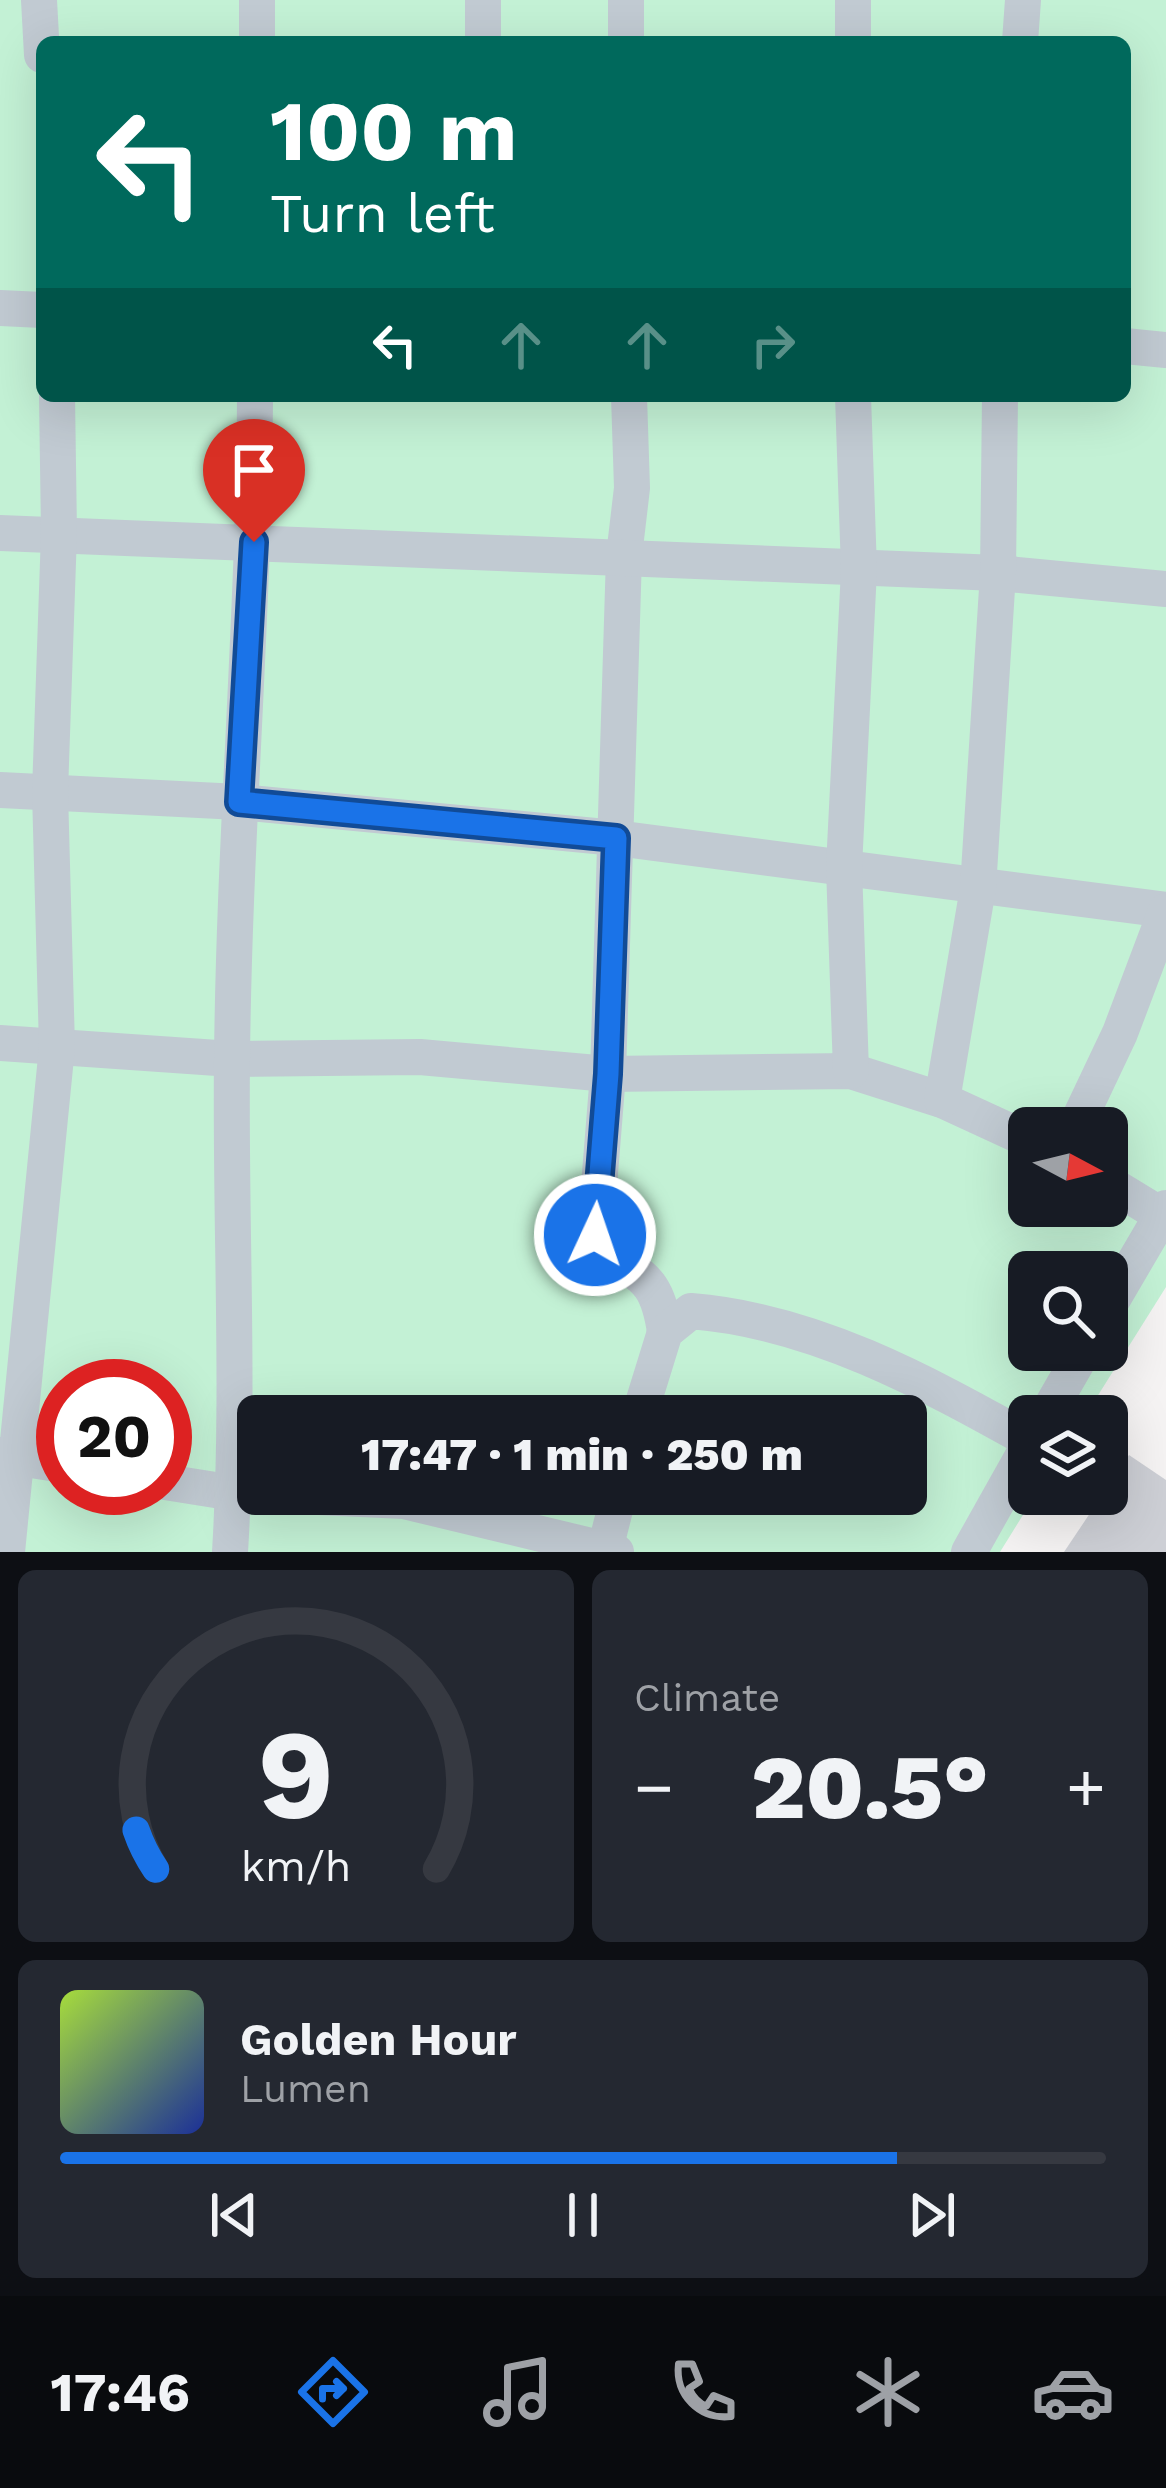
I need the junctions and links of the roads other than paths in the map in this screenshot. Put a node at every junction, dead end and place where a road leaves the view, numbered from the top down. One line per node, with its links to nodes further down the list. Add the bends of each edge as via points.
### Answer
1 (39, 0): 7 (street)
2 (257, 0): 8 (street)
3 (483, 0): 9 (street)
4 (626, 0): 10 (street)
5 (853, 0): 11 (street)
6 (1023, 0): 12 (street)
7 (41, 36)
8 (257, 36)
9 (483, 36)
10 (626, 36)
11 (853, 36)
12 (1021, 36)
13 (0, 308): 14 (street)
14 (36, 310)
15 (1131, 347): 16 (street)
16 (1166, 350)
17 (57, 402): 23 (street)
18 (255, 402): 24 (street)
19 (629, 402): 25 (street)
20 (853, 402): 26 (street)
21 (1000, 402): 27 (street)
22 (0, 532): 23 (street)
23 (59, 533): 24 (street); 30 (street)
24 (254, 542): 25 (street); 31 (street)
25 (624, 556): 26 (street); 32 (street)
26 (860, 570): 27 (street); 33 (street)
27 (998, 573): 28 (street); 34 (street)
28 (1166, 590)
29 (0, 790): 30 (street)
30 (50, 791): 31 (street); 37 (street)
31 (239, 802): 32 (street); 38 (street)
32 (616, 838): 33 (street); 40 (street)
33 (844, 867): 34 (street); 39 (street)
34 (978, 888): 35 (street); 41 (street)
35 (1166, 910): 42 (street)
36 (0, 1043): 37 (street)
37 (57, 1048): 38 (street); 50 (street)
38 (232, 1059): 40 (street, via 420,1057); 53 (street)
39 (851, 1071): 40 (street); 41 (street)
40 (608, 1074): 47 (street, via 595,1235 648,1278)
41 (942, 1100): 43 (street)
42 (1086, 1107)
43 (1008, 1130)
44 (1128, 1193): 45 (street)
45 (1164, 1212): 46 (street)
46 (1128, 1273)
47 (665, 1332): 48 (street); 49 (street, via 691,1311 769,1324 907,1372)
48 (646, 1395)
49 (1008, 1431)
50 (7, 1456): 56 (street)
51 (1008, 1481): 58 (street)
52 (192, 1486): 53 (street)
53 (233, 1493): 55 (street, via 404,1501); 57 (street)
54 (616, 1515): 55 (street)
55 (610, 1551)
56 (8, 1552)
57 (230, 1552)
58 (969, 1552)

